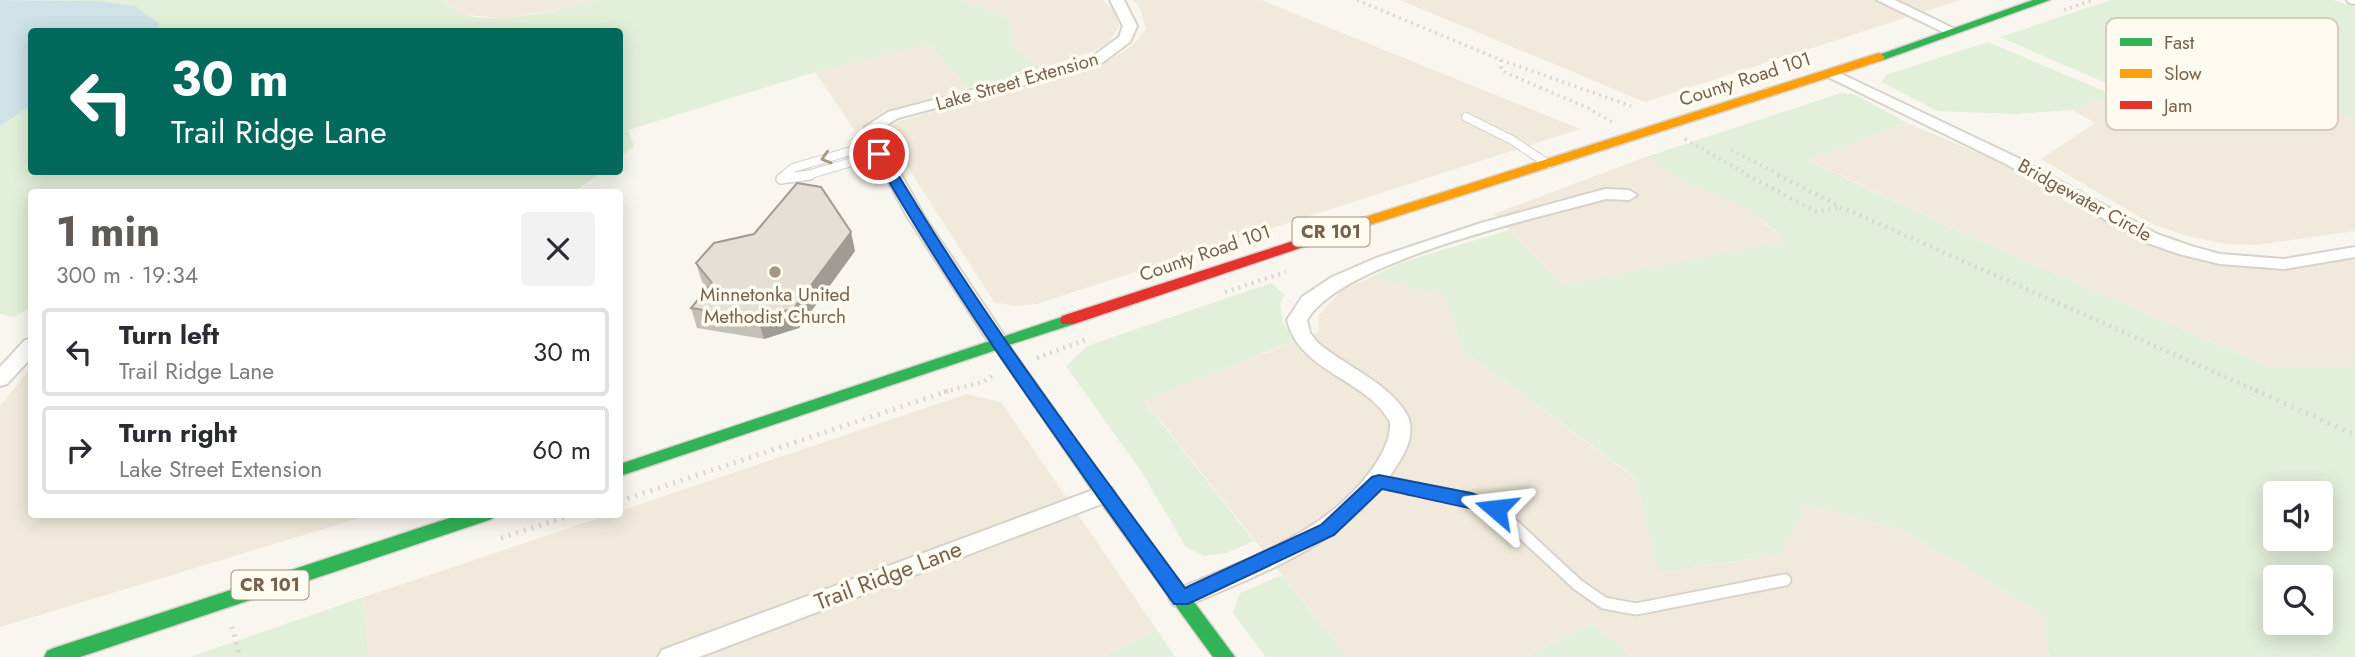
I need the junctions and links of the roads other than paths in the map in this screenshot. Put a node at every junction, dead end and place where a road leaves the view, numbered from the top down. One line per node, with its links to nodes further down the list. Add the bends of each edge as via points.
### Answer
1 (1117, 0): 7 (street, Lake Street Extension, via 1130,26 1125,40 1112,52 1080,67 893,115 873,127)
2 (1884, 0): 4 (street)
3 (2044, 0): 4 (main road, County Road 101 / CR 101)
4 (1952, 31): 5 (main road, County Road 101 / CR 101)
5 (1831, 73): 8 (main road, County Road 101 / CR 101); 10 (street, Bridgewater Circle, via 2022,166 2151,238 2185,250 2220,259 2284,264)
6 (1466, 117): 8 (lane)
7 (877, 149): 7 (lane, one-way to 7, via 793,168 781,179 798,178); 11 (street, via 915,217)
8 (1548, 164): 11 (main road, County Road 101 / CR 101)
9 (1629, 195): 15 (street, via 1605,194 1388,257 1337,282 1300,310 1300,332 1313,349 1398,418 1401,436)
10 (2355, 252)
11 (1000, 344): 14 (main road, County Road 101 / CR 101); 16 (main road)
12 (28, 349): 13 (street)
13 (0, 379)
14 (623, 469)
15 (1379, 481): 18 (lane, via 1496,509 1604,603 1636,609); 19 (street, via 1328,530)
16 (1104, 494): 19 (main road); 21 (street, Trail Ridge Lane)
17 (473, 518): 20 (main road, CR 101)
18 (1786, 580)
19 (1181, 598): 22 (main road)
20 (54, 657)
21 (671, 657)
22 (1225, 657)

